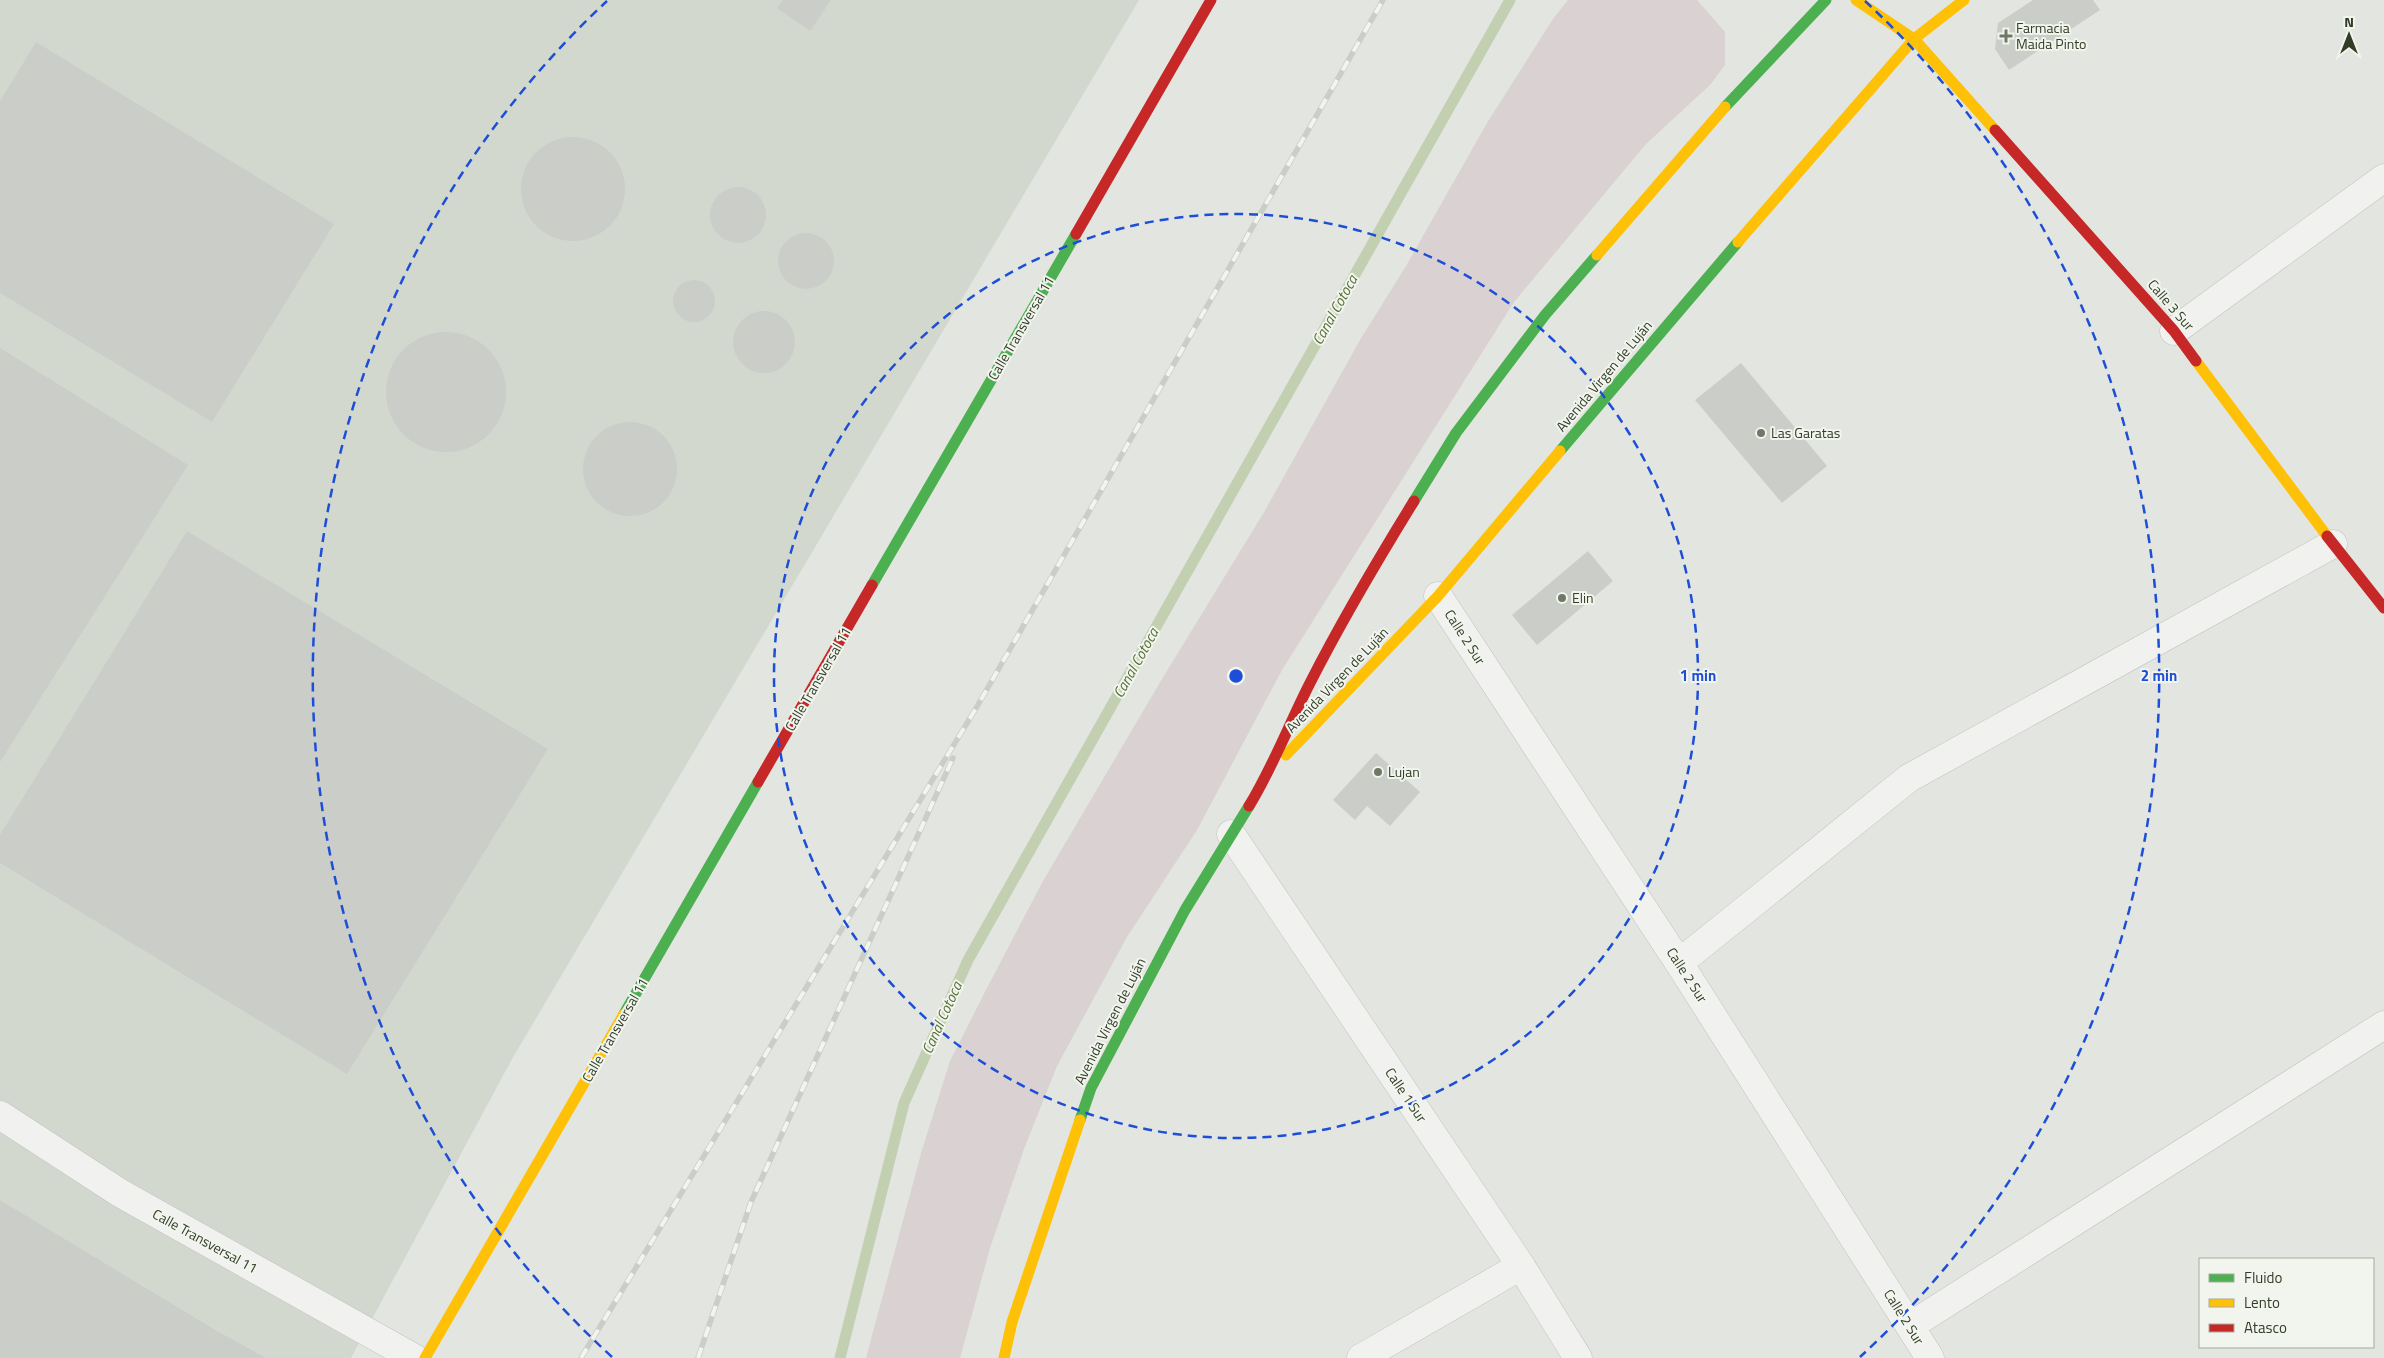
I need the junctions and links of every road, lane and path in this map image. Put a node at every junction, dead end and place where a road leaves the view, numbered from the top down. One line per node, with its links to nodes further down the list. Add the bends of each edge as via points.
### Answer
1 (1211, 0): 19 (main road, Calle Transversal 11)
2 (1826, 0): 11 (main road, Avenida Virgen de Luján, via 1742,87 1545,315 1456,433 1352,602)
3 (1856, 0): 5 (main road, Calle 3 Sur)
4 (1964, 0): 5 (main road, Avenida Virgen de Luján)
5 (1914, 39): 7 (main road, Calle 3 Sur); 9 (main road, Avenida Virgen de Luján)
6 (2384, 178): 7 (street)
7 (2174, 331): 8 (main road, Calle 3 Sur)
8 (2333, 544): 10 (main road, Calle 3 Sur); 13 (street, via 1909,778)
9 (1438, 596): 11 (main road, Avenida Virgen de Luján); 13 (street, Calle 2 Sur)
10 (2384, 608)
11 (1268, 775): 12 (main road, Avenida Virgen de Luján)
12 (1231, 834): 16 (street, Calle 1 Sur); 20 (main road, Avenida Virgen de Luján, via 1185,910 1091,1088 1012,1322)
13 (1679, 963): 17 (street, Calle 2 Sur)
14 (2384, 1025): 17 (street)
15 (0, 1115): 18 (street, Calle Transversal 11, via 120,1193)
16 (1521, 1266): 21 (street); 22 (street, Calle 1 Sur)
17 (1910, 1326): 23 (street, Calle 2 Sur)
18 (414, 1358)
19 (425, 1358)
20 (1004, 1358)
21 (1361, 1358)
22 (1578, 1358)
23 (1930, 1358)

